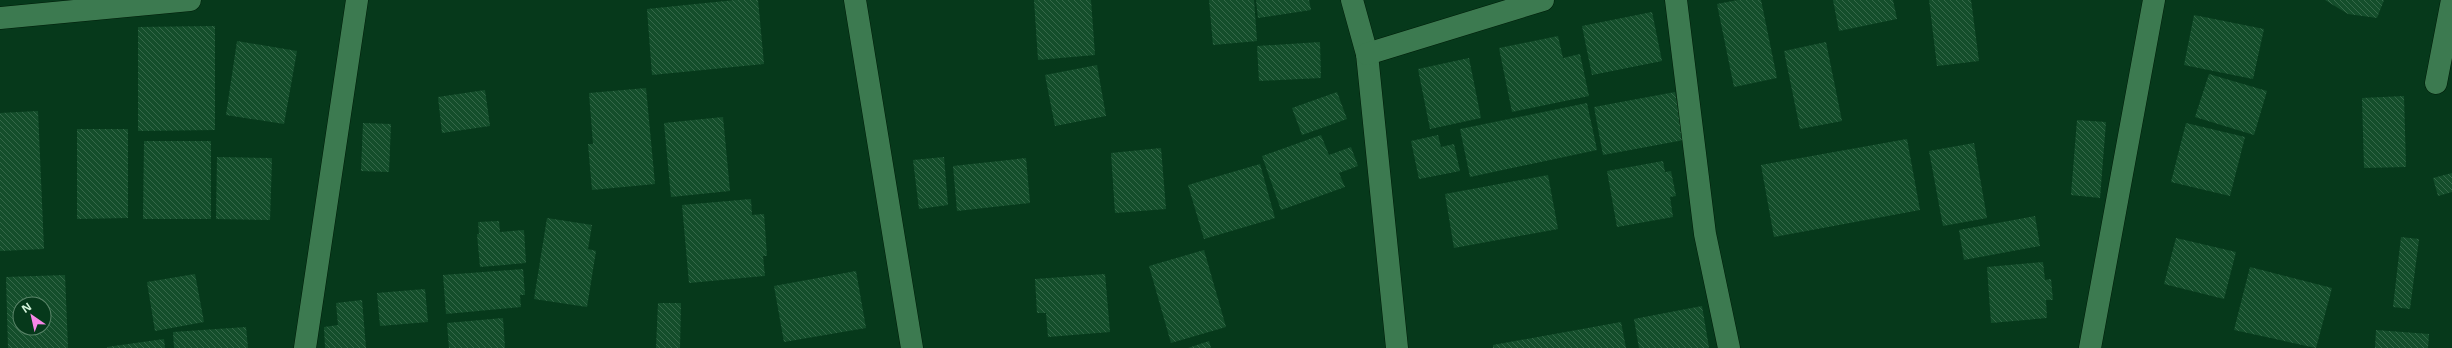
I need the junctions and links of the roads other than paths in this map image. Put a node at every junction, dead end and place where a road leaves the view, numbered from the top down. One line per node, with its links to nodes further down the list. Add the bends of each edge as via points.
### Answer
1 (190, 0): 9 (street)
2 (357, 0): 12 (street)
3 (855, 0): 13 (street)
4 (1352, 0): 10 (street)
5 (1543, 0): 10 (street)
6 (1676, 0): 15 (street, via 1705,234)
7 (2154, 0): 16 (street)
8 (2452, 0): 11 (street)
9 (0, 18)
10 (1367, 54): 14 (street)
11 (2436, 83)
12 (305, 348)
13 (912, 348)
14 (1397, 348)
15 (1729, 348)
16 (2090, 348)

